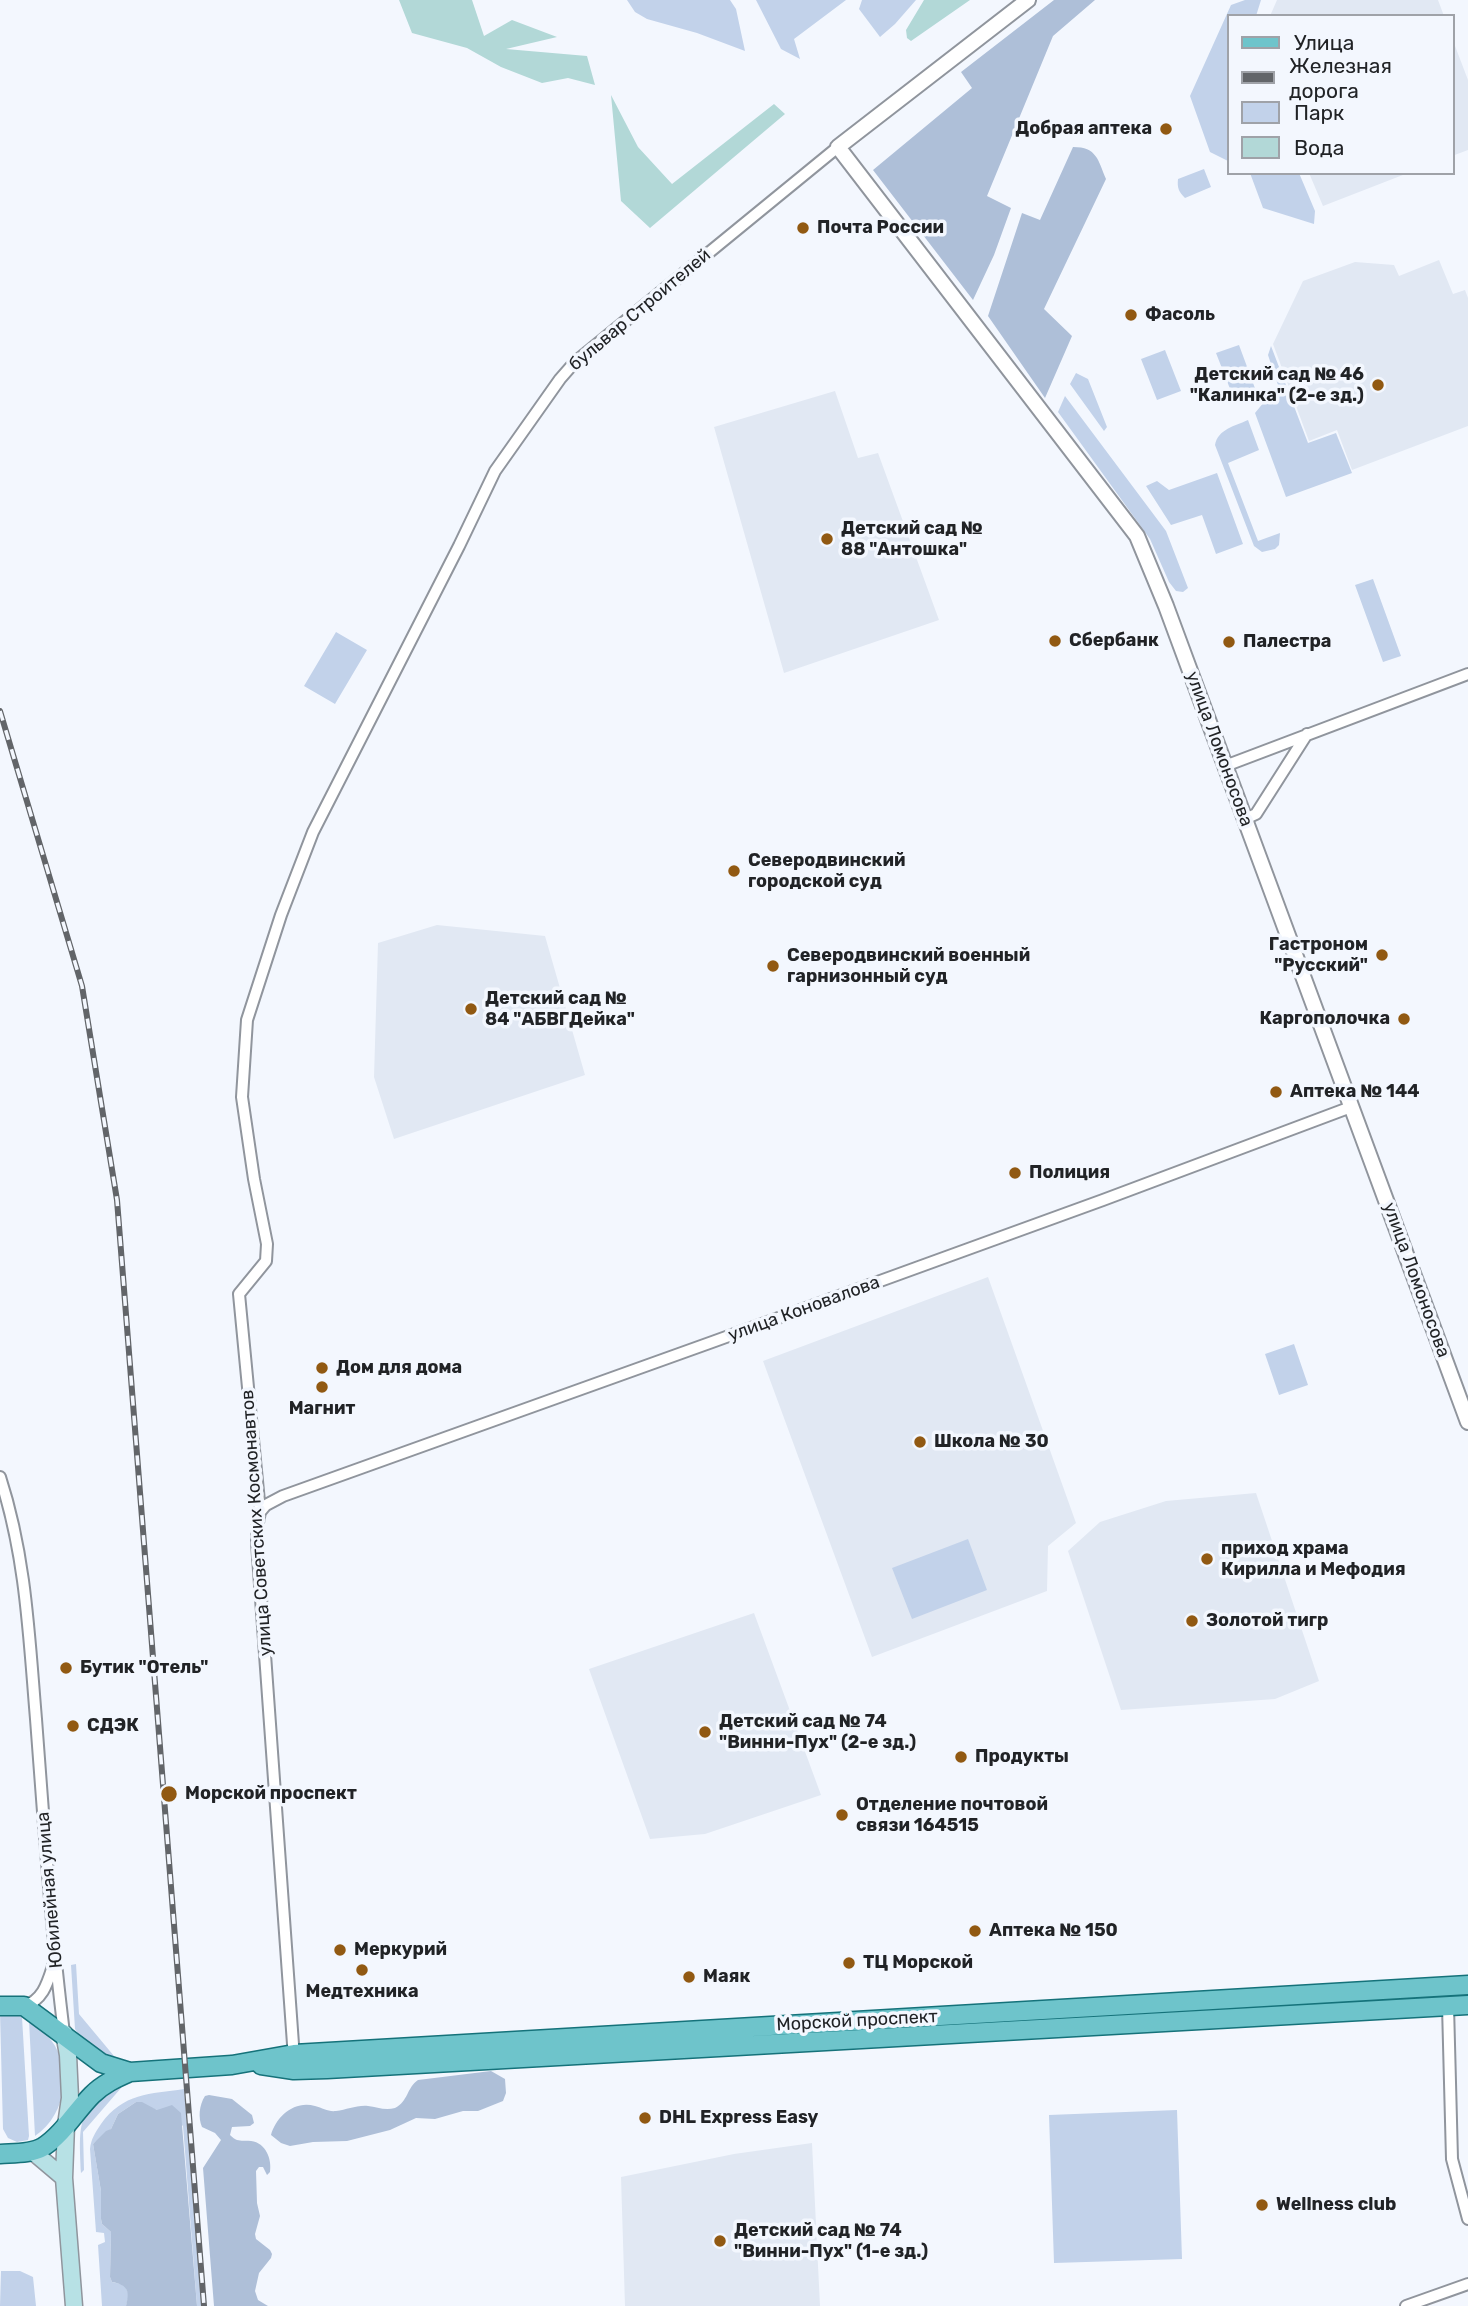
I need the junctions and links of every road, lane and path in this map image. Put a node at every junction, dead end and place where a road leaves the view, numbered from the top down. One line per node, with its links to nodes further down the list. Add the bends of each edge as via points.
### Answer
1 (1028, 0): 2 (street, бульвар Строителей)
2 (838, 147): 5 (street, улица Ломоносова, via 1137,536); 7 (street, бульвар Строителей, via 560,379 495,471)
3 (1468, 674): 4 (street)
4 (1307, 734): 5 (street); 6 (street, via 1256,814)
5 (1225, 766): 6 (street, улица Ломоносова)
6 (1245, 819): 8 (street, улица Ломоносова)
7 (313, 832): 12 (street, улица Советских Космонавтов, via 247,1020 242,1097 267,1244 266,1261 239,1294)
8 (1351, 1107): 9 (street, улица Ломоносова); 12 (street, улица Коновалова, via 283,1496)
9 (1463, 1396): 10 (street, улица Ломоносова)
10 (1468, 1422)
11 (0, 1477): 13 (street, Юбилейная улица, via 25,1578)
12 (260, 1512): 24 (street, улица Советских Космонавтов, via 257,1543)
13 (55, 1960): 18 (street, via 46,1987 33,2003); 22 (street, Юбилейная улица)
14 (1468, 1985): 15 (main road, Морской проспект)
15 (1447, 1986): 19 (main road); 21 (main road, Морской проспект)
16 (1468, 2005): 19 (main road, Морской проспект)
17 (0, 2006): 18 (main road)
18 (24, 2006): 22 (main road, Морской проспект)
19 (1448, 2006): 21 (main road, Морской проспект); 30 (street, via 1452,2159)
20 (886, 2020): 21 (main road, Морской проспект); 23 (main road); 24 (main road, Морской проспект)
21 (998, 2022): 23 (main road, Морской проспект)
22 (64, 2033): 25 (main road, Морской проспект, via 101,2063); 26 (main road, Юбилейная улица, via 70,2098)
23 (889, 2039): 24 (main road, Морской проспект)
24 (294, 2062): 25 (main road, Морской проспект)
25 (130, 2072): 26 (main road, Морской проспект, via 101,2087)
26 (66, 2125): 27 (main road, Морской проспект, via 43,2147); 29 (main road, Юбилейная улица)
27 (32, 2151): 28 (main road); 29 (main road)
28 (0, 2154)
29 (64, 2178): 32 (main road, Юбилейная улица)
30 (1468, 2219)
31 (1468, 2284): 33 (street)
32 (75, 2306)
33 (1406, 2306)

